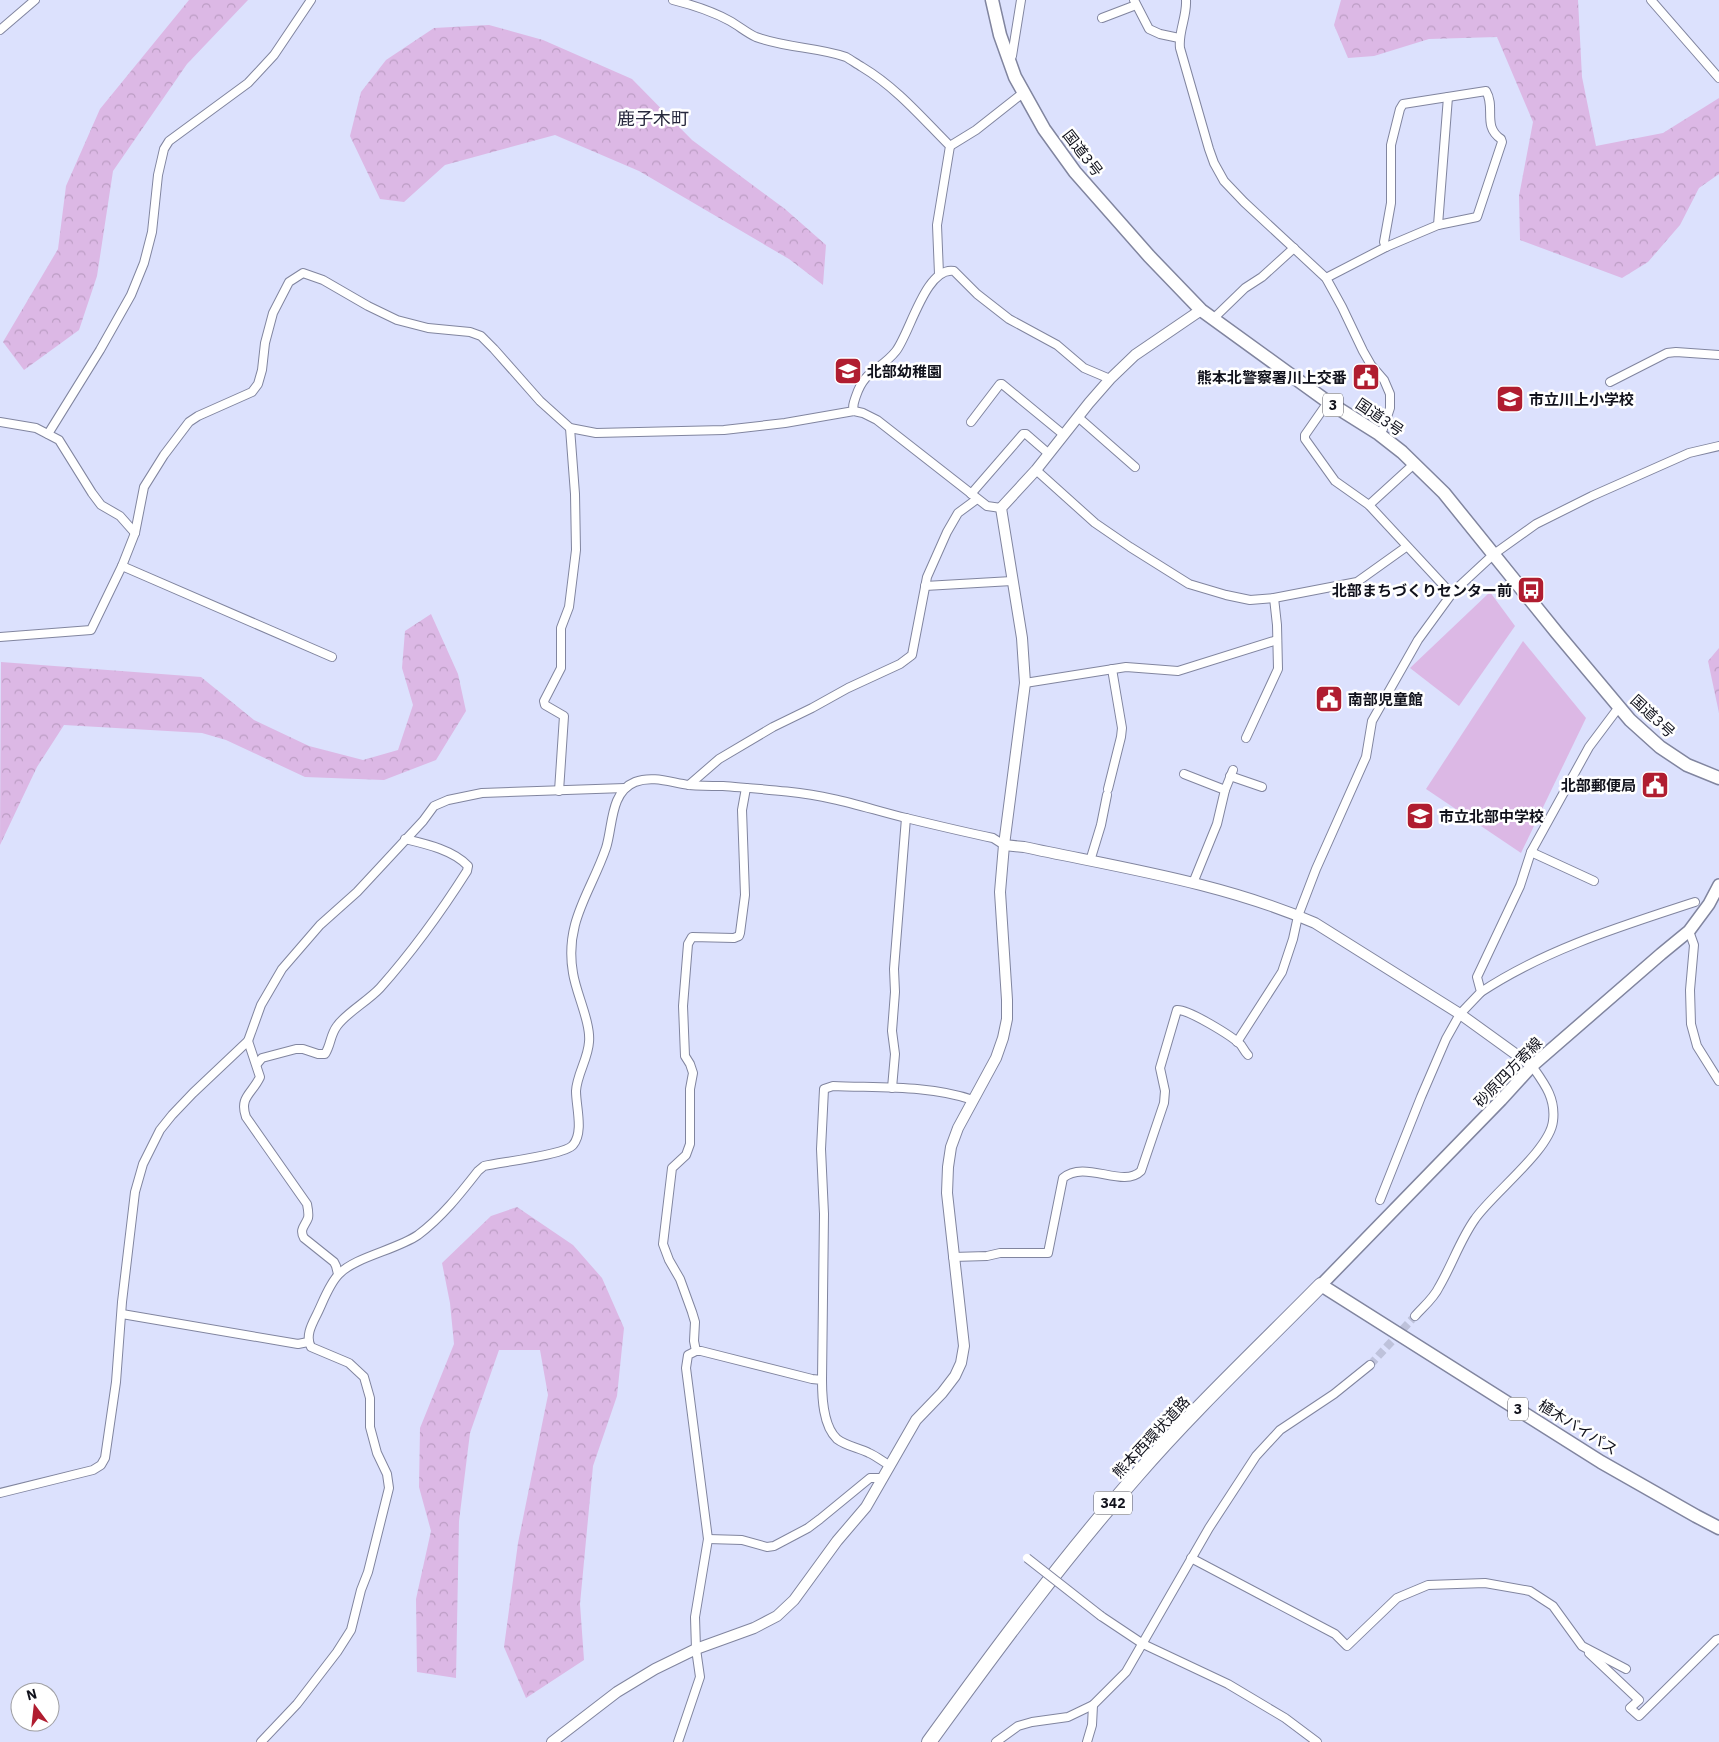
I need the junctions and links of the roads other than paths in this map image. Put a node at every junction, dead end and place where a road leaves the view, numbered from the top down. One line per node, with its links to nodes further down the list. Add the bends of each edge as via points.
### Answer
1 (35, 0): 10 (street)
2 (311, 0): 33 (street, via 274,55 248,82 169,141 164,149 152,232 132,295)
3 (673, 0): 16 (street, via 708,10 755,37 847,58 908,101)
4 (992, 0): 12 (highway, 国道3号 / 3)
5 (1021, 0): 12 (street, via 1012,56)
6 (1186, 0): 11 (street)
7 (1651, 0): 13 (street)
8 (1135, 2): 9 (street); 11 (street, via 1149,29)
9 (1102, 18)
10 (0, 30)
11 (1180, 38): 19 (street, via 1180,48 1214,163 1224,181)
12 (1008, 58): 14 (highway, 国道3号 / 3)
13 (1719, 78)
14 (1023, 93): 16 (street); 22 (highway, 国道3号 / 3, via 1075,172)
15 (1448, 97): 17 (street); 17 (street, via 1486,91 1491,129 1502,142 1477,217); 18 (street, via 1403,104 1400,108 1391,145 1391,203 1384,242)
16 (950, 146): 20 (street, via 937,225)
17 (1438, 225): 18 (street)
18 (1386, 247): 21 (street)
19 (1294, 248): 21 (street); 23 (street)
20 (939, 274): 25 (street, via 954,271 977,294 1009,318 1058,345 1084,368); 28 (street, via 928,287 896,351 860,384)
21 (1326, 278): 34 (street, via 1363,351 1390,394 1390,408)
22 (1201, 310): 23 (highway, 国道3号 / 3); 25 (street, via 1135,356)
23 (1213, 319): 27 (highway, 国道3号 / 3)
24 (1719, 355): 26 (street, via 1667,353)
25 (1110, 379): 29 (street)
26 (1610, 382)
27 (1328, 402): 34 (highway, 国道3号 / 3); 42 (street, via 1304,435 1305,439 1335,481)
28 (854, 411): 32 (street, via 724,430 596,432); 41 (street, via 877,420)
29 (1078, 417): 35 (street); 39 (street)
30 (0, 422): 33 (street, via 36,428)
31 (970, 422): 35 (street, via 1002,384)
32 (570, 428): 44 (street, via 481,336 397,320 323,280 303,273 289,282 273,313 258,384 252,392 189,422 144,487); 66 (street, via 576,550 569,607 561,628 561,668 544,702 564,716)
33 (48, 434): 44 (street, via 59,440 92,494)
34 (1380, 434): 38 (highway, 国道3号 / 3)
35 (1064, 435): 37 (street)
36 (1719, 446): 46 (street, via 1689,453 1592,496 1536,524)
37 (1049, 454): 40 (street); 41 (street, via 1023,434)
38 (1414, 464): 42 (street); 46 (highway, 国道3号 / 3, via 1444,493)
39 (1135, 466)
40 (1036, 470): 43 (street); 51 (street, via 1095,523 1189,584 1250,600)
41 (974, 497): 43 (street, via 987,506); 49 (street, via 958,513 947,532)
42 (1369, 505): 45 (street)
43 (1001, 508): 48 (street)
44 (135, 532): 47 (street)
45 (1406, 547): 50 (street); 51 (street, via 1357,582)
46 (1494, 554): 50 (street); 57 (highway, 国道3号 / 3)
47 (122, 566): 52 (street, via 91,630); 54 (street)
48 (1012, 582): 49 (street); 56 (street, via 1022,638)
49 (925, 586): 61 (street, via 912,655 773,727 720,759)
50 (1453, 592): 76 (street, via 1418,640 1372,721 1366,758)
51 (1274, 598): 53 (street)
52 (0, 637)
53 (1278, 640): 55 (street, via 1178,671); 58 (street, via 1278,669)
54 (332, 657)
55 (1112, 669): 56 (street); 71 (street, via 1121,737)
56 (1025, 683): 69 (street)
57 (1619, 707): 60 (highway, 国道3号 / 3, via 1660,747 1687,765); 70 (street, via 1589,747)
58 (1246, 738)
59 (1184, 774): 65 (street)
60 (1719, 778)
61 (689, 785): 63 (street, via 647,779); 64 (street)
62 (1262, 787): 65 (street, via 1231,773)
63 (625, 788): 66 (street); 90 (street, via 617,802 606,848 572,934 572,971 590,1042 578,1078 578,1137 574,1144 554,1153 484,1166 447,1210 418,1234)
64 (746, 788): 67 (street, via 833,799); 95 (street, via 742,810 745,895 740,934 734,938 692,937 688,944 683,1006 684,1053 693,1073 690,1144 686,1155 672,1168 663,1244 692,1312)
65 (1225, 790): 73 (street, via 1217,824)
66 (559, 791): 68 (street, via 482,793 448,800 434,806)
67 (906, 818): 69 (street, via 993,838); 86 (street, via 894,969)
68 (405, 839): 80 (street, via 357,892 320,925 282,969 261,1005); 83 (street, via 456,856 468,866 444,908 379,989 337,1026 325,1054 296,1049 262,1058)
69 (1004, 845): 71 (street); 87 (street, via 1000,892 1007,1019 996,1058)
70 (1531, 852): 72 (street); 78 (street, via 1520,886 1477,977)
71 (1090, 861): 73 (street)
72 (1594, 882)
73 (1193, 884): 76 (street, via 1250,898)
74 (1719, 885): 77 (main road, 砂原四方寄線 / 342)
75 (1695, 902): 78 (street, via 1565,948 1506,975)
76 (1298, 916): 79 (street, via 1322,927); 81 (street, via 1282,972)
77 (1689, 931): 84 (main road, 砂原四方寄線 / 342); 85 (street, via 1694,945 1690,1024 1697,1046)
78 (1481, 992): 79 (street)
79 (1460, 1014): 84 (street); 88 (street, via 1420,1097)
80 (248, 1041): 83 (street); 92 (street, via 172,1115 160,1130 143,1164 134,1192)
81 (1237, 1042): 82 (street); 89 (street, via 1197,1016 1183,1009 1177,1010 1160,1068 1164,1103 1137,1176 1128,1178 1089,1171 1068,1173 1063,1178 1048,1253)
82 (1248, 1055)
83 (257, 1064): 90 (street, via 260,1077 244,1100 246,1117 307,1204 308,1217 301,1233 334,1262)
84 (1532, 1066): 91 (main road, 砂原四方寄線 / 342); 93 (street, via 1553,1101 1553,1122 1546,1141 1476,1218 1438,1289)
85 (1719, 1082)
86 (892, 1088): 87 (street, via 956,1094); 97 (street, via 833,1086 823,1093 820,1149 824,1214)
87 (973, 1100): 89 (street, via 958,1128 948,1167)
88 (1380, 1200)
89 (953, 1257): 98 (street, via 964,1346 960,1363 942,1393 916,1420)
90 (338, 1274): 94 (street, via 312,1324)
91 (1321, 1285): 101 (highway, 植木バイパス / 3, via 1602,1462); 114 (highway, 熊本西環状道路 / 342, via 1137,1475 1063,1563)
92 (122, 1314): 94 (street, via 298,1344); 100 (street, via 105,1458 93,1470)
93 (1415, 1316)
94 (308, 1342): 111 (street, via 313,1348 349,1363 364,1377 370,1398 372,1438 387,1474 389,1488 352,1630 297,1704)
95 (696, 1352): 97 (street); 102 (street, via 688,1355 686,1368)
96 (1370, 1365): 104 (street, via 1280,1430 1239,1480)
97 (822, 1380): 98 (street, via 824,1406 836,1438)
98 (889, 1465): 99 (street)
99 (883, 1478): 102 (street, via 870,1478 808,1528 774,1546); 108 (street, via 866,1507 794,1600 776,1616 754,1628)
100 (0, 1493)
101 (1719, 1528)
102 (708, 1539): 108 (street, via 697,1603)
103 (1026, 1558): 106 (street, bridge)
104 (1191, 1558): 106 (street); 107 (street, via 1335,1634 1347,1646 1397,1598 1428,1585 1485,1583 1530,1591 1553,1606)
105 (1719, 1639): 107 (street, via 1639,1716 1630,1708 1639,1700)
106 (1143, 1644): 110 (street, via 1126,1672); 117 (street, via 1228,1684 1285,1718)
107 (1582, 1646): 109 (street)
108 (696, 1649): 112 (street, via 617,1692); 113 (street, via 700,1677)
109 (1626, 1669)
110 (1093, 1705): 115 (street, via 1068,1717 1018,1726); 116 (street)
111 (261, 1742)
112 (552, 1742)
113 (678, 1742)
114 (929, 1742)
115 (996, 1742)
116 (1087, 1742)
117 (1317, 1742)

